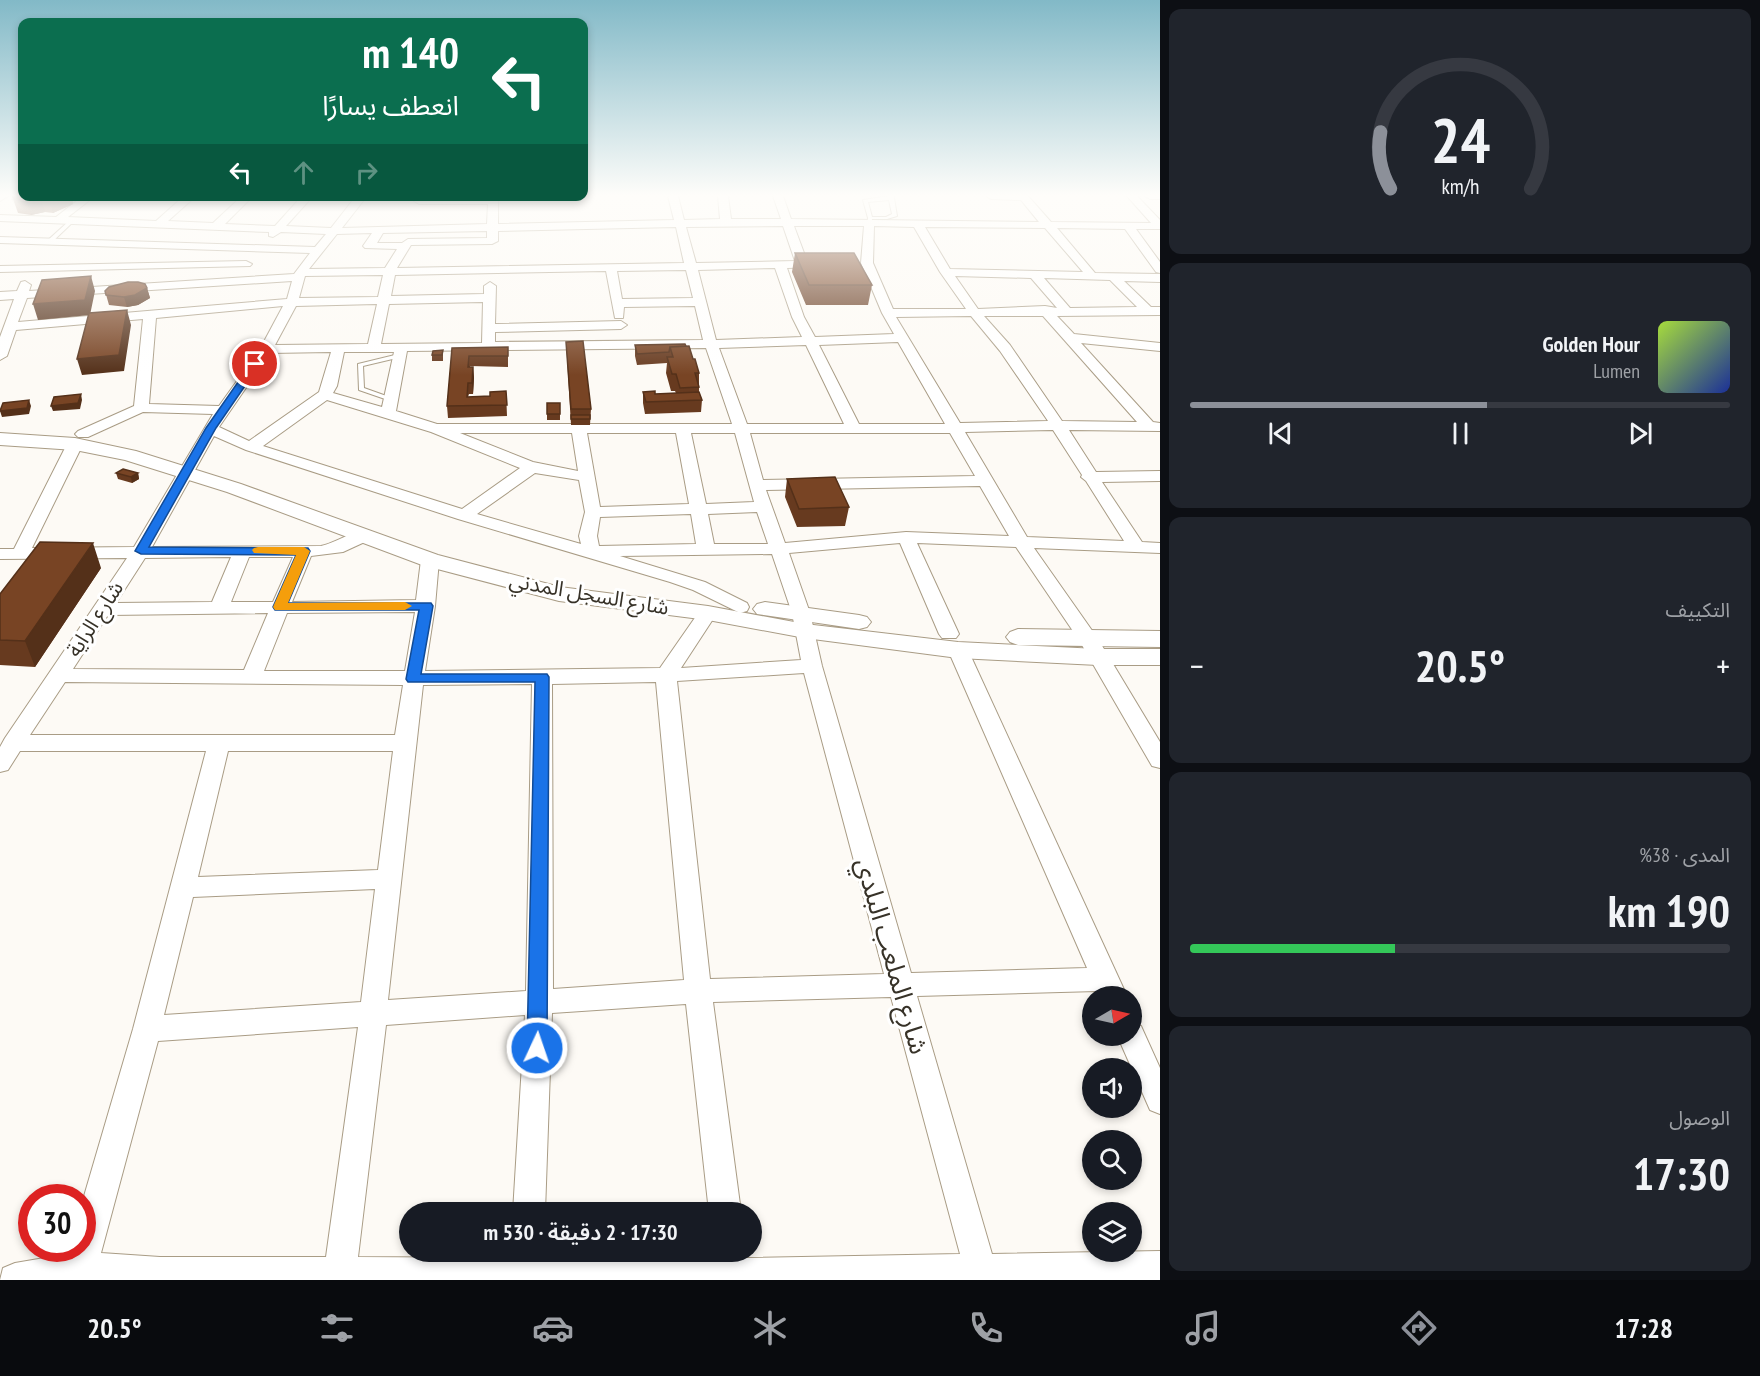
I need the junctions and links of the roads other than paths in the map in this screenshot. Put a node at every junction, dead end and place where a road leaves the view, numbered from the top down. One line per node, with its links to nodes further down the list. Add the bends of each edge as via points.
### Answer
1 (253, 256): 10 (street)
2 (313, 256): 21 (street)
3 (398, 256): 18 (street)
4 (491, 256): 15 (street); 18 (street); 28 (street)
5 (689, 256): 14 (street, شارع الملعب البلدي)
6 (799, 256): 11 (street)
7 (863, 256): 36 (street, via 862,263)
8 (936, 256): 19 (street)
9 (1075, 256): 22 (street)
10 (246, 264): 17 (street); 25 (street)
11 (802, 264): 12 (street); 13 (street)
12 (835, 264)
13 (780, 265): 14 (street); 44 (street)
14 (691, 266): 15 (street); 31 (street, شارع الملعب البلدي)
15 (611, 268): 32 (street)
16 (0, 269): 17 (street)
17 (32, 269): 26 (street)
18 (390, 272): 21 (street); 29 (street)
19 (946, 272): 20 (street); 37 (street)
20 (1034, 274): 22 (street); 34 (street)
21 (299, 275): 25 (street); 30 (street, شارع الراية)
22 (1092, 276): 23 (street)
23 (1114, 277): 24 (street); 35 (street)
24 (1160, 278)
25 (244, 279): 26 (street)
26 (21, 294): 27 (street); 40 (street)
27 (0, 296)
28 (489, 298): 29 (street); 41 (street)
29 (386, 300): 30 (street); 51 (street)
30 (292, 302): 38 (street); 49 (street, شارع الراية)
31 (700, 302): 32 (street); 45 (street, شارع الملعب البلدي)
32 (617, 303): 39 (street)
33 (1044, 310): 34 (street); 37 (street); 43 (street)
34 (1066, 310): 35 (street)
35 (1154, 311)
36 (888, 313): 37 (street); 42 (street)
37 (975, 313): 58 (street, via 1005,348)
38 (150, 314): 40 (street); 56 (street)
39 (621, 325): 41 (street); 46 (street)
40 (9, 327): 52 (street)
41 (490, 328): 47 (street)
42 (903, 338): 44 (street); 62 (street)
43 (1072, 338): 48 (street); 59 (street)
44 (809, 340): 45 (street); 61 (street)
45 (711, 344): 46 (street); 64 (street, شارع الملعب البلدي)
46 (624, 345): 47 (street)
47 (488, 346): 53 (street)
48 (1160, 347)
49 (266, 349): 50 (street); 57 (street, شارع الراية)
50 (338, 349): 51 (street); 54 (street)
51 (374, 349): 53 (street)
52 (1, 351)
53 (400, 353): 55 (street); 55 (lane, via 359,367 361,389)
54 (325, 395): 55 (street); 70 (street)
55 (389, 406): 63 (street)
56 (141, 408): 57 (street); 68 (street)
57 (224, 410): 60 (street, شارع الراية)
58 (1058, 425): 59 (street); 62 (street); 75 (street)
59 (1154, 427)
60 (211, 428): 70 (street); 71 (street, شارع الراية)
61 (854, 428): 62 (street); 64 (street)
62 (957, 428): 76 (street)
63 (436, 429): 67 (street); 72 (street)
64 (741, 429): 66 (street); 77 (street, شارع الملعب البلدي)
65 (0, 430): 68 (street, شارع السجل المدني)
66 (684, 430): 67 (street); 79 (street)
67 (579, 431): 73 (street)
68 (79, 439): 69 (street, شارع السجل المدني); 71 (street, شارع السجل المدني, via 129,455); 94 (street)
69 (0, 440)
70 (251, 447): 81 (street)
71 (189, 466): 82 (street, شارع السجل المدني, via 234,488); 90 (street, شارع الراية); 97 (street, شارع السجل المدني, via 472,558 551,578)
72 (533, 467): 73 (street); 81 (street)
73 (585, 476): 80 (street)
74 (1160, 476): 75 (street)
75 (1089, 477): 85 (street)
76 (984, 481): 77 (street); 84 (street)
77 (756, 485): 78 (street, شارع الملعب البلدي)
78 (765, 507): 79 (street); 88 (street, شارع الملعب البلدي)
79 (698, 509): 80 (street); 87 (street)
80 (593, 512): 92 (street, via 588,536)
81 (464, 515): 92 (street)
82 (363, 536): 91 (street, via 330,550); 95 (street, شارع السجل المدني)
83 (906, 537): 84 (street); 88 (street); 104 (street)
84 (1021, 542): 85 (street); 105 (street)
85 (1137, 548): 86 (street)
86 (1160, 548)
87 (706, 549): 88 (street); 92 (street)
88 (779, 549): 102 (street, شارع الملعب البلدي)
89 (243, 550): 90 (street); 91 (street); 99 (street)
90 (141, 551): 94 (street); 100 (street, شارع الراية)
91 (304, 551): 98 (street)
92 (591, 551): 97 (street, via 699,586)
93 (0, 554): 94 (street)
94 (20, 554)
95 (430, 560): 96 (street); 101 (street, شارع السجل المدني, via 559,594)
96 (426, 606): 98 (street); 112 (street)
97 (740, 606): 102 (street, شارع السجل المدني)
98 (279, 607): 99 (street); 110 (street)
99 (219, 608): 100 (street)
100 (101, 609): 108 (street, شارع الراية)
101 (708, 613): 102 (street, شارع السجل المدني); 109 (street)
102 (803, 622): 104 (street, شارع السجل المدني); 107 (street, شارع الملعب البلدي)
103 (1160, 639): 105 (street, شارع السجل المدني)
104 (954, 642): 105 (street, شارع السجل المدني); 121 (street)
105 (1093, 648): 106 (street, شارع السجل المدني); 116 (street)
106 (1160, 657)
107 (812, 666): 109 (street); 120 (street, شارع الملعب البلدي)
108 (58, 675): 110 (street); 114 (street, شارع الراية)
109 (666, 675): 111 (street); 123 (street)
110 (251, 677): 112 (street)
111 (542, 677): 112 (street); 124 (street)
112 (413, 679): 115 (street)
113 (219, 742): 114 (street); 115 (street); 119 (street)
114 (13, 743): 117 (street, شارع الراية)
115 (405, 743): 118 (street)
116 (1160, 760)
117 (0, 764)
118 (390, 879): 119 (street); 125 (street)
119 (183, 887): 126 (street)
120 (901, 986): 122 (street); 123 (street); 136 (street, شارع الملعب البلدي)
121 (1108, 986)
122 (1082, 988)
123 (698, 992): 124 (street); 130 (street)
124 (539, 1001): 125 (street); 129 (street)
125 (375, 1012): 126 (street); 135 (street)
126 (147, 1029): 133 (street)
127 (1136, 1046): 128 (street)
128 (1160, 1100)
129 (529, 1202)
130 (723, 1202)
131 (527, 1263): 134 (street); 135 (street)
132 (1160, 1267): 136 (street)
133 (80, 1268): 137 (street); 138 (street)
134 (731, 1269): 136 (street)
135 (340, 1273): 137 (street)
136 (982, 1275)
137 (159, 1277)
138 (15, 1280)

